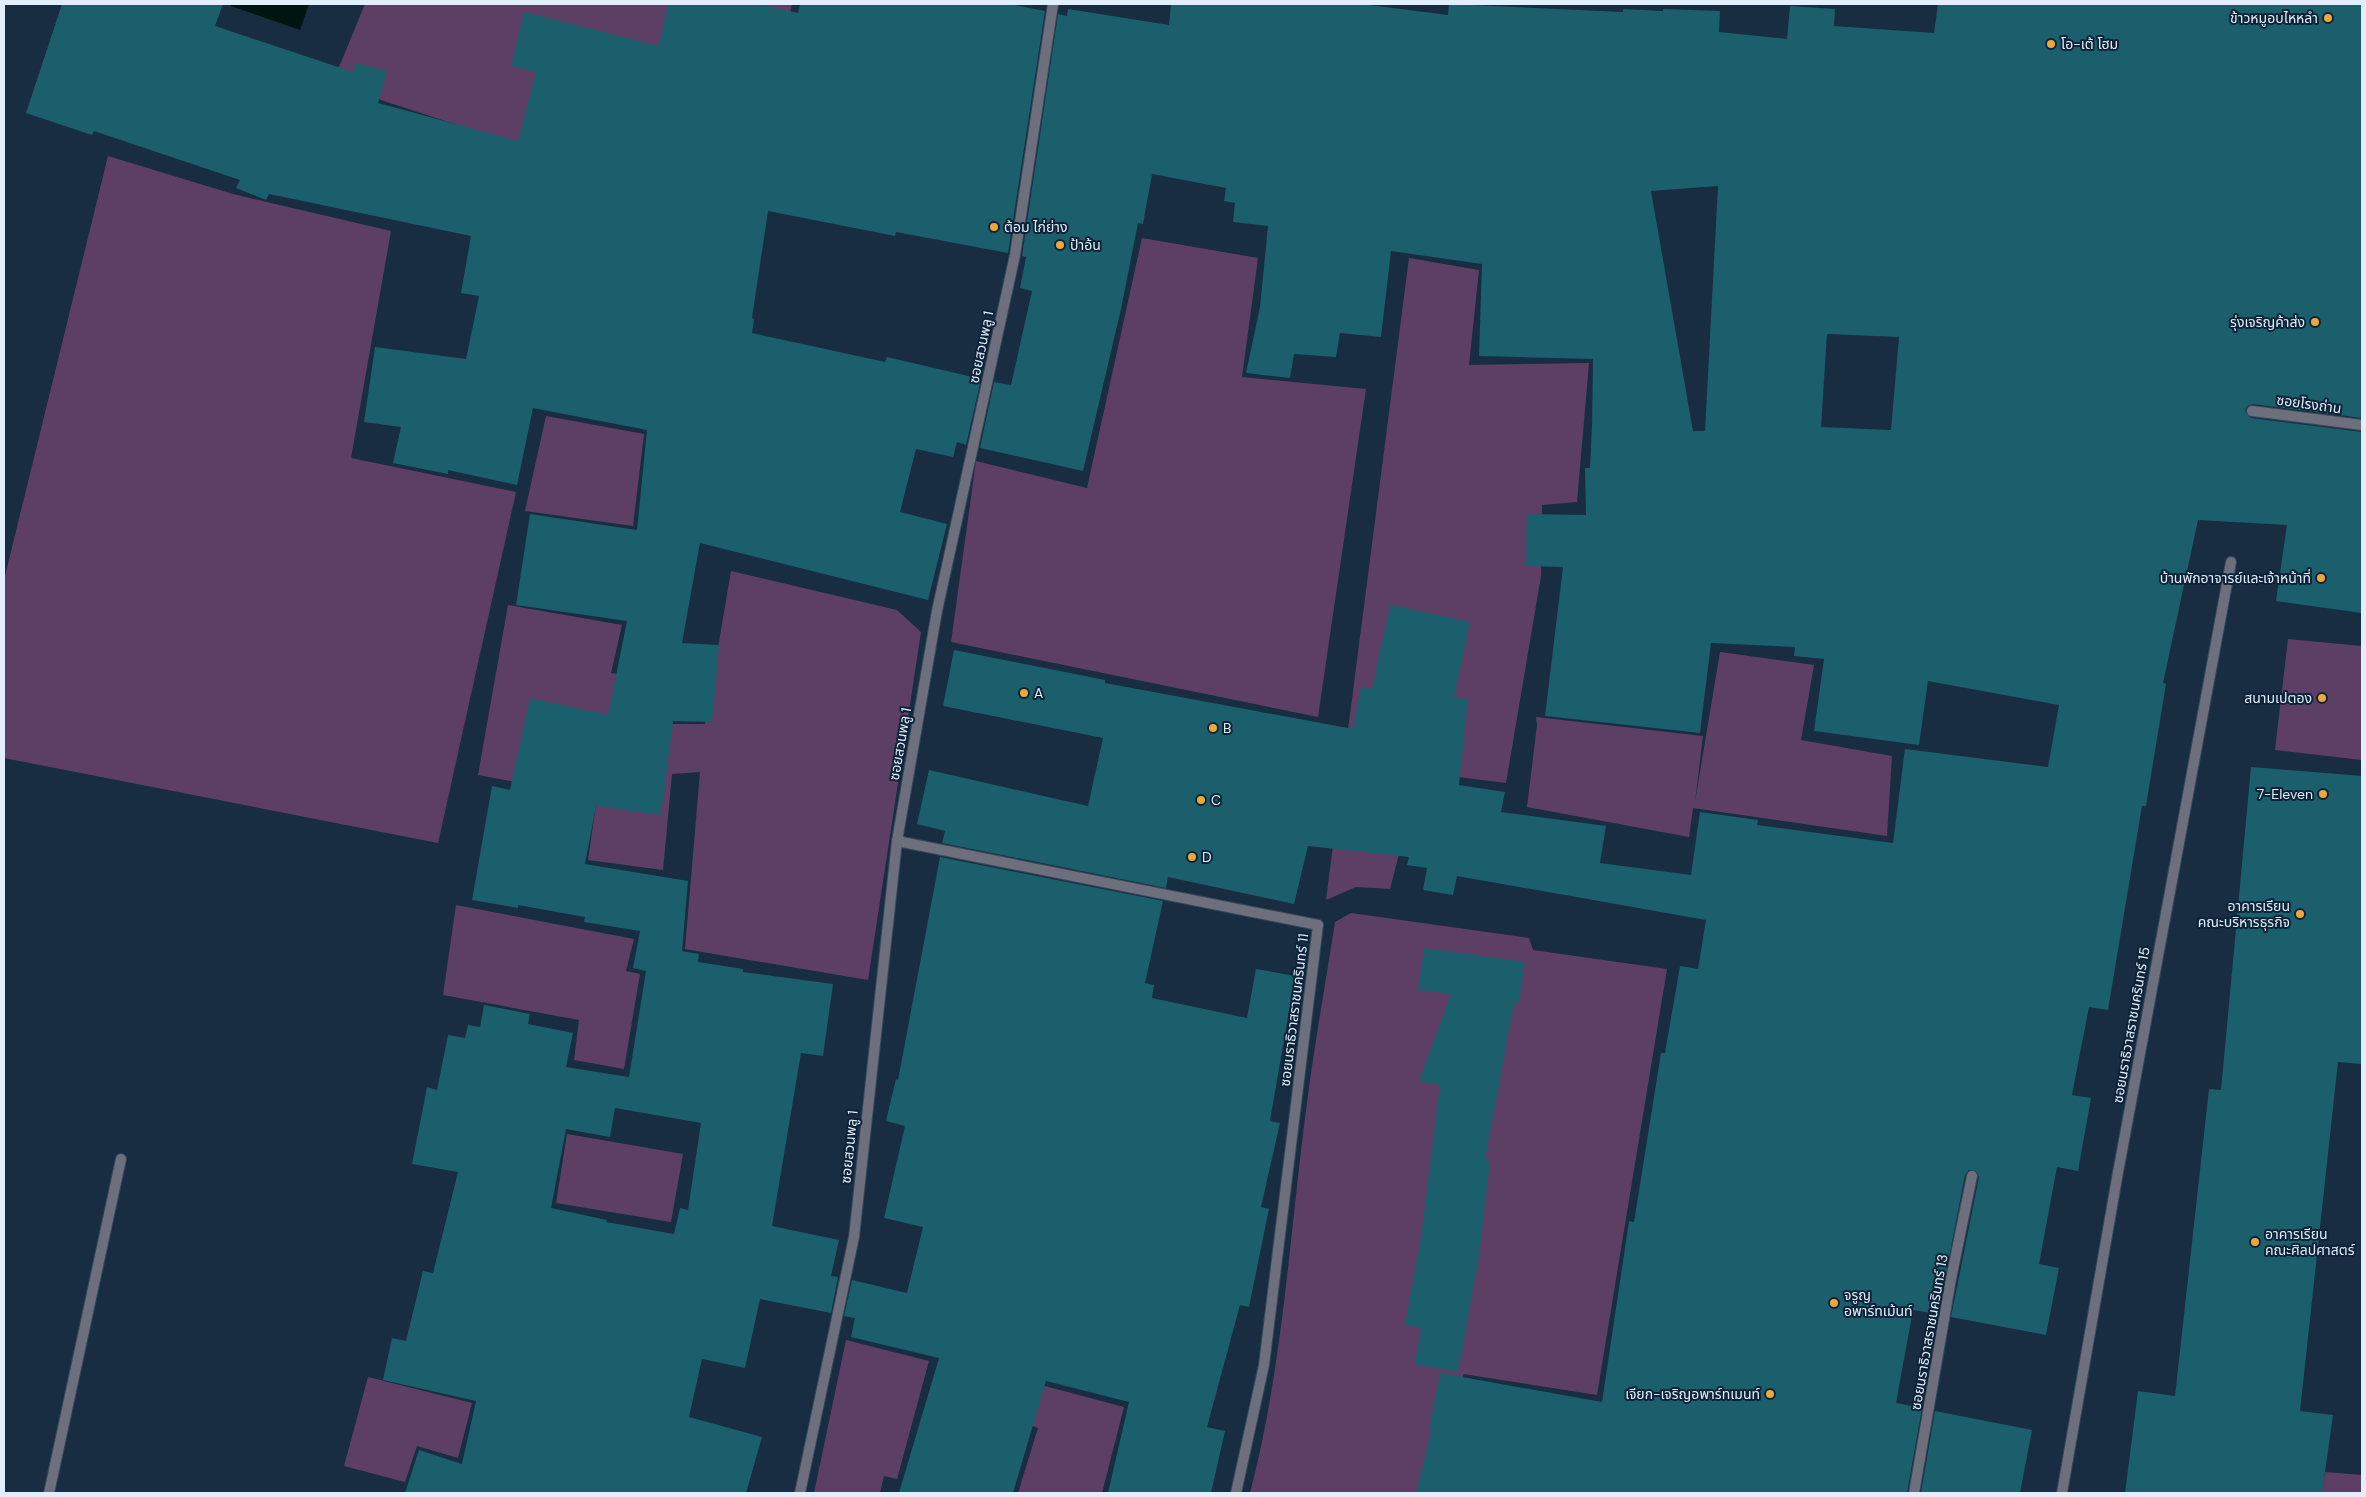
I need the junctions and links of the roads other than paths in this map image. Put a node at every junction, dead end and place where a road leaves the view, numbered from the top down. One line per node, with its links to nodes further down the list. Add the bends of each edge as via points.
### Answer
1 (1053, 4): 5 (street, ซอยสวนพลู 1, via 1015,256 937,611)
2 (2252, 411): 3 (street, ซอยโรงถ่าน)
3 (2362, 425)
4 (2231, 562): 12 (street, ซอยนราธิวาสราชนครินทร์ 15)
5 (897, 841): 9 (street, ซอยสวนพลู 1, via 854,1237); 10 (street, ซอยนราธิวาสราชนครินทร์ 11, via 1318,925 1264,1365)
6 (121, 1159): 8 (street)
7 (1972, 1176): 11 (street, ซอยนราธิวาสราชนครินทร์ 13)
8 (49, 1493)
9 (800, 1493)
10 (1236, 1493)
11 (1914, 1493)
12 (2062, 1493)

